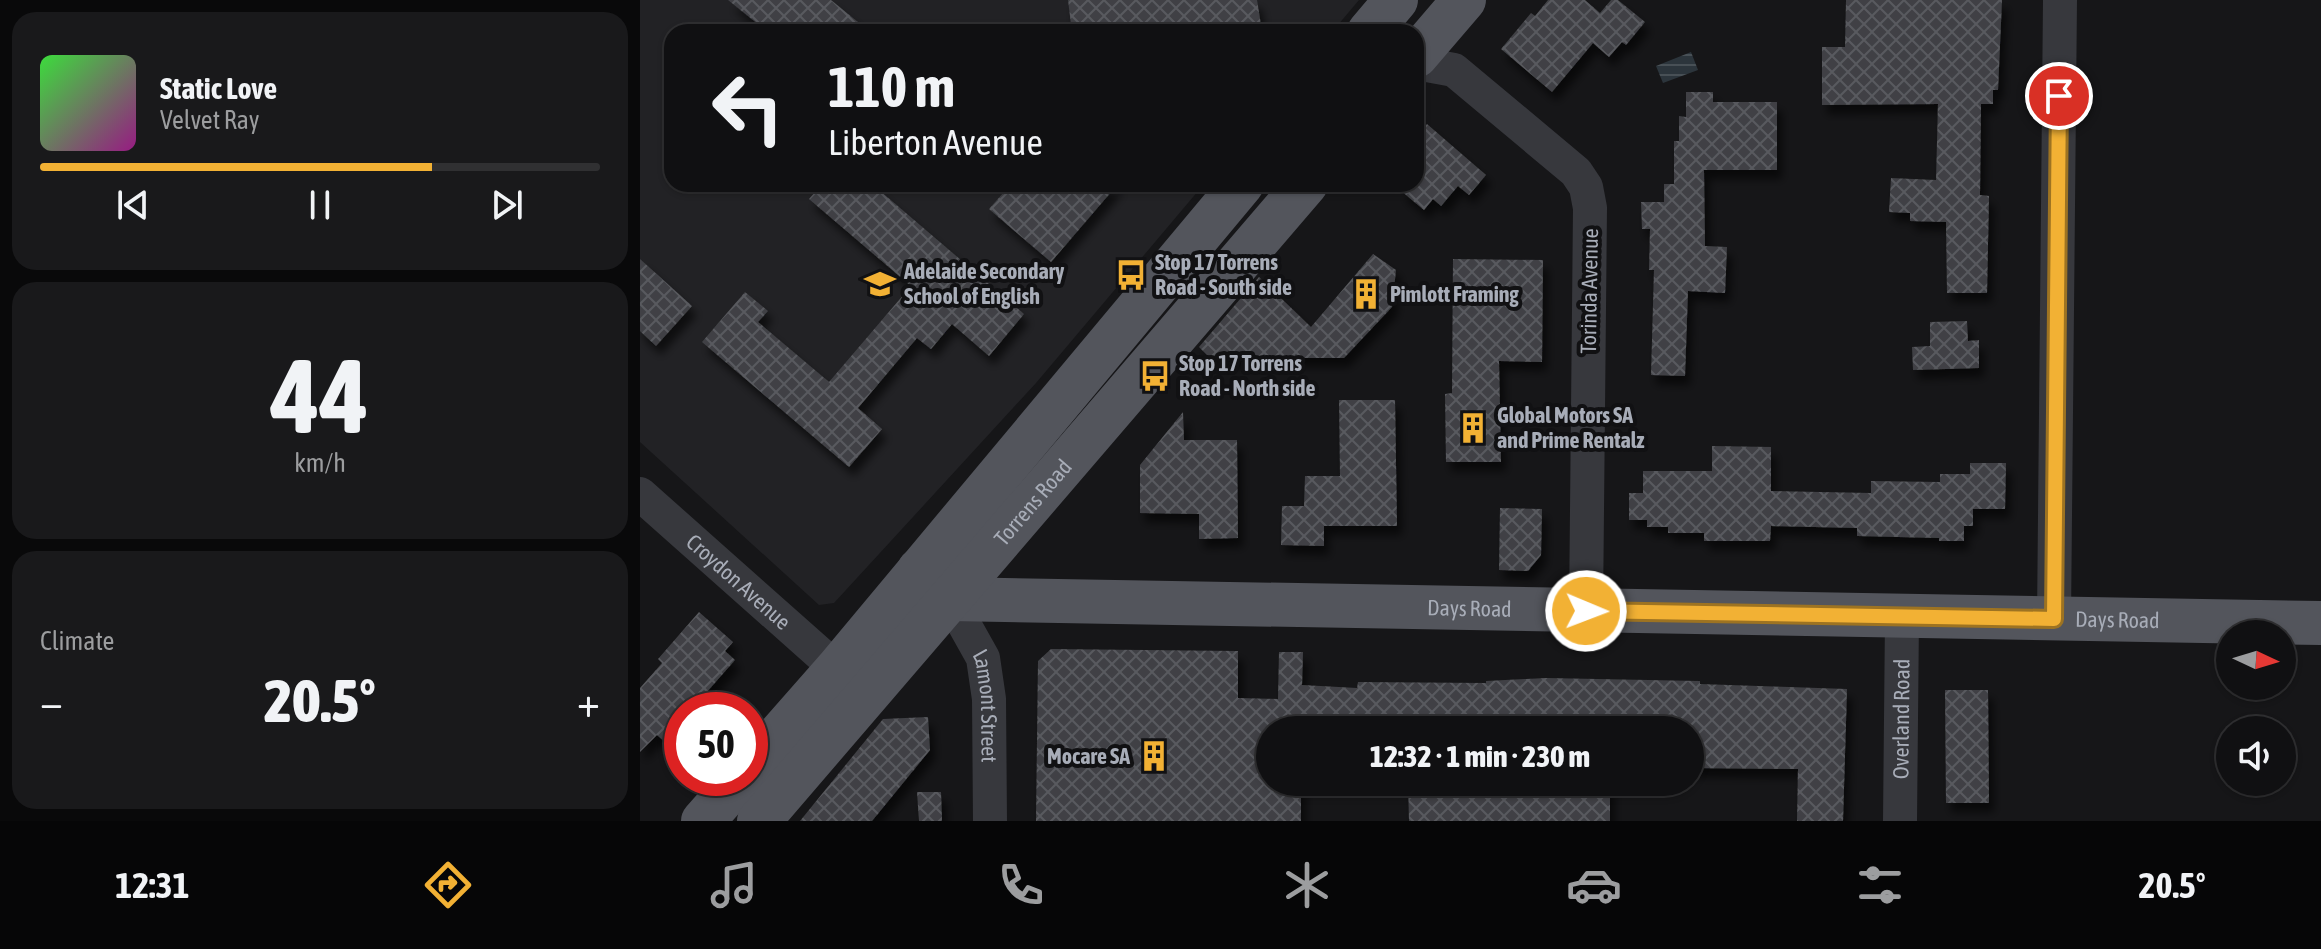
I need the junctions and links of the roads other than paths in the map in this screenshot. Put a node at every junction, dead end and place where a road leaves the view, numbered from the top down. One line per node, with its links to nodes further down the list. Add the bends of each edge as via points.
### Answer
1 (1396, 0): 4 (main road)
2 (1464, 0): 5 (main road)
3 (2060, 0): 13 (street)
4 (1376, 24)
5 (1435, 63): 11 (street, Torinda Avenue, via 1576,172 1586,187)
6 (1235, 192): 9 (main road, Torrens Road)
7 (1299, 192): 10 (main road, Torrens Road)
8 (640, 494): 15 (street, Croydon Avenue)
9 (919, 570): 10 (main road); 15 (main road, Torrens Road)
10 (950, 599): 11 (main road, Days Road); 19 (main road, Torrens Road); 20 (street, Lamont Street, via 983,658 989,699)
11 (1586, 611): 12 (main road, Days Road)
12 (1902, 617): 13 (main road, Days Road); 21 (street, Overland Road)
13 (2054, 619): 14 (main road, Days Road)
14 (2321, 623)
15 (837, 669): 16 (main road, Torrens Road)
16 (768, 748)
17 (725, 796): 18 (main road)
18 (703, 821)
19 (759, 821)
20 (990, 821)
21 (1900, 821)

